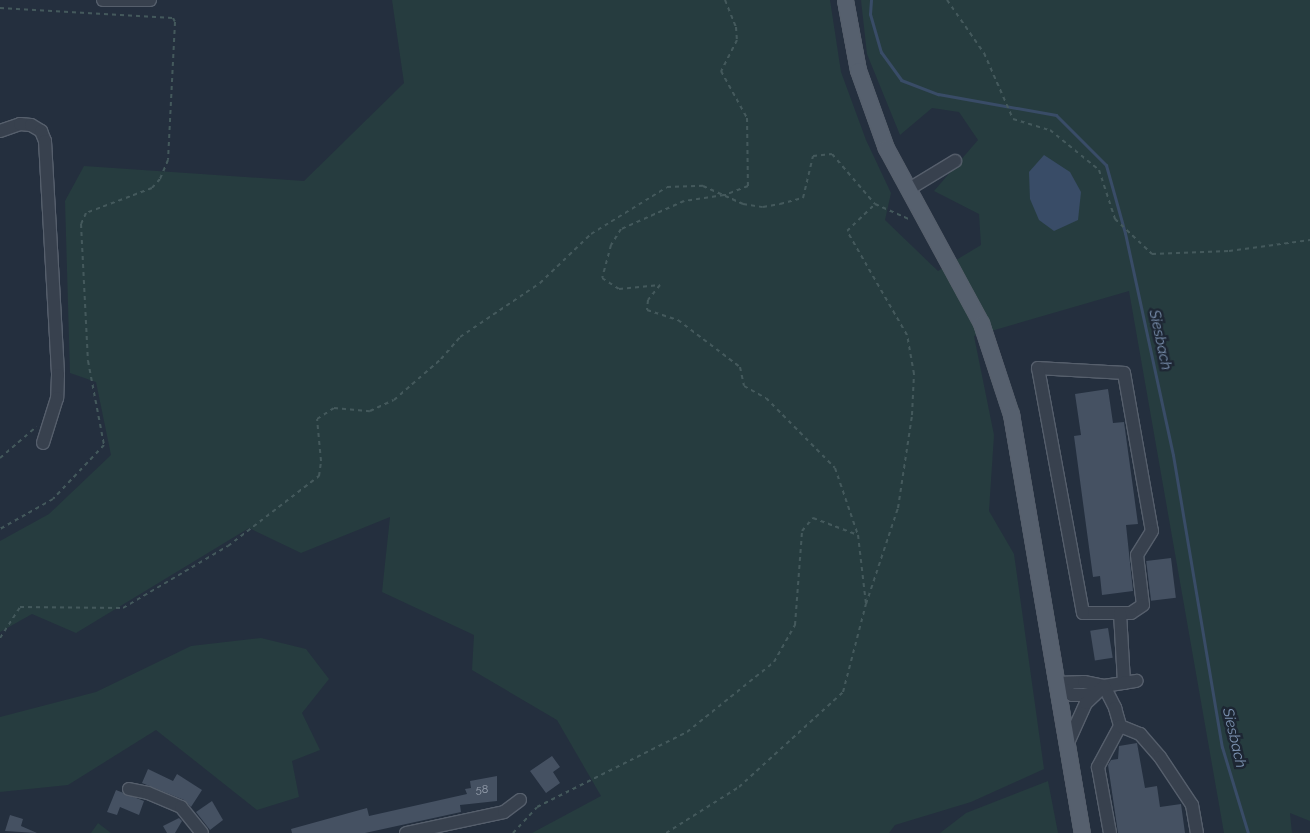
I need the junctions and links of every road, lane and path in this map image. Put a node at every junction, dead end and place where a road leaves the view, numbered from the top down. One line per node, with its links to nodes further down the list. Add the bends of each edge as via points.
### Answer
1 (103, 0): 2 (street)
2 (150, 0)
3 (725, 0): 10 (path, via 736,27 737,40 721,71 747,118 749,172 748,186)
4 (845, 0): 9 (main road, via 856,62 870,106 886,148)
5 (947, 0): 13 (path, via 984,53 1013,119 1050,130 1099,170 1115,219 1152,254 1229,251)
6 (0, 8): 17 (path, via 173,18 175,22 168,160 160,179 152,188 86,213 81,224 88,362 104,445 53,498)
7 (0, 131): 14 (street, via 31,125 41,131 45,141 58,375)
8 (955, 161): 9 (street)
9 (908, 189): 12 (main road)
10 (724, 195): 11 (path, via 744,204 763,207 803,198 813,156 832,154); 18 (path, via 684,201 621,229 611,245 602,278 620,289 660,285 648,300 647,310 678,320 740,367 744,386 766,398 835,468); 21 (path, via 703,186 667,186 590,234 540,283 460,337 441,359 394,400 370,410 334,408 317,419 321,461 319,476 228,546 123,608 20,607)
11 (875, 204): 12 (path); 19 (path, via 847,231 907,335 914,374 912,416 898,508)
12 (931, 230): 22 (main road, via 981,323 1011,414)
13 (1310, 240)
14 (52, 416): 15 (street); 16 (path)
15 (43, 443)
16 (0, 458)
17 (0, 529)
18 (858, 535): 19 (path); 31 (path, via 813,518 802,531 794,625 774,662 687,732 537,807)
19 (866, 604): 32 (path, via 843,692 739,787)
20 (1120, 613): 20 (street, via 1083,613 1038,368 1124,373 1152,531 1138,555 1143,605 1131,613); 23 (street, via 1131,682)
21 (0, 638)
22 (1057, 683): 23 (street, via 1084,682); 24 (street, via 1072,695); 26 (main road)
23 (1104, 686): 24 (street); 25 (street)
24 (1094, 695): 26 (street, via 1081,712)
25 (1120, 726): 34 (street, via 1098,767); 35 (street, via 1140,734 1160,757 1192,805)
26 (1067, 745): 33 (main road)
27 (129, 789): 29 (street, via 148,793 180,807)
28 (520, 800): 30 (street, via 504,812)
29 (202, 833)
30 (406, 833)
31 (513, 833)
32 (666, 833)
33 (1082, 833)
34 (1110, 833)
35 (1197, 833)

